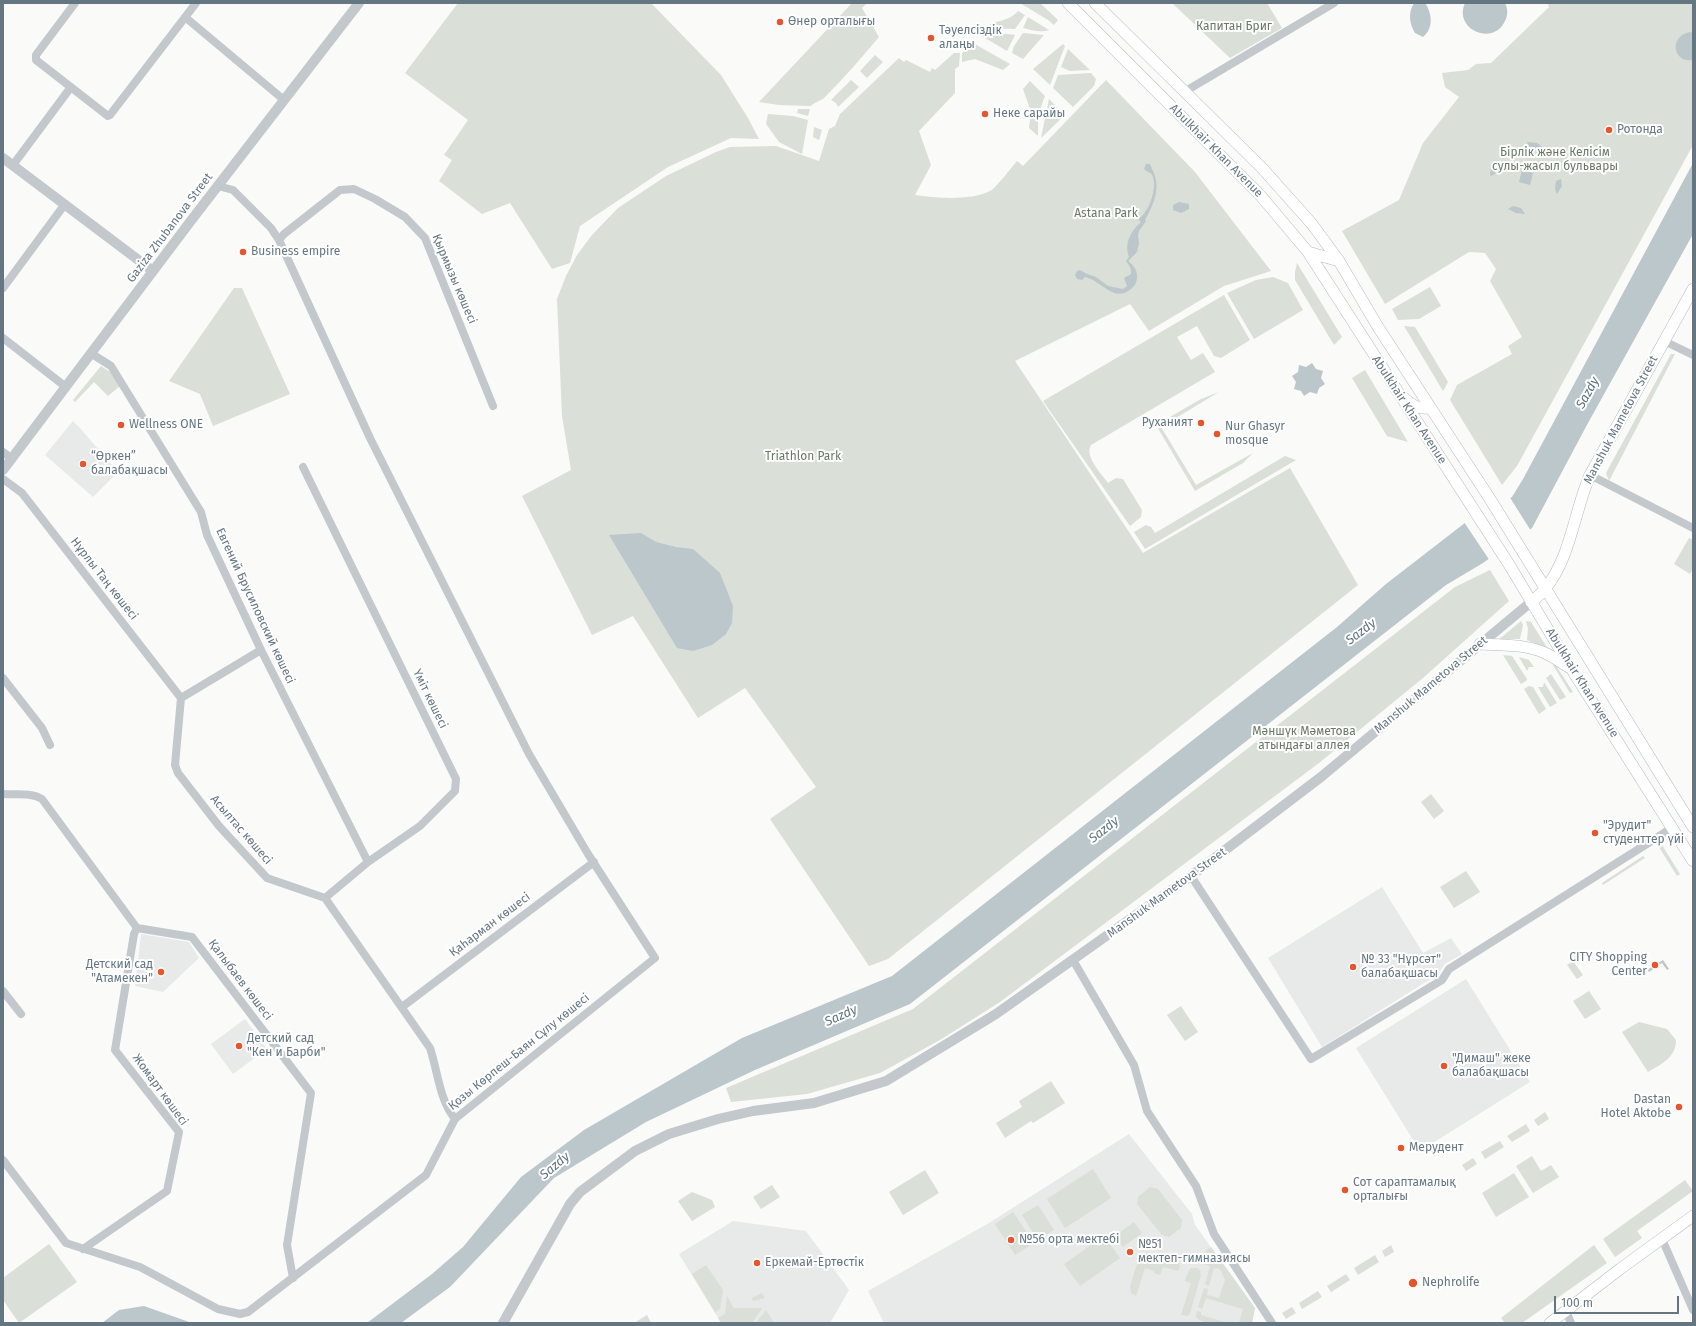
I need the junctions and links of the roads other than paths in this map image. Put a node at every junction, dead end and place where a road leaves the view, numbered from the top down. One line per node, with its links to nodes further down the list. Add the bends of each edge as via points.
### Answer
1 (76, 3): 8 (street, via 36,55 36,60)
2 (196, 3): 7 (street)
3 (359, 3): 10 (street, Gaziza Zhubanova Street)
4 (1068, 3): 16 (main road, Abulkhair Khan Avenue, via 1260,195)
5 (1095, 3): 9 (main road, Abulkhair Khan Avenue)
6 (1334, 3): 9 (street)
7 (185, 17): 8 (street, via 110,115 106,115); 10 (street)
8 (71, 87): 12 (street)
9 (1184, 92): 17 (main road, Abulkhair Khan Avenue, via 1262,168 1312,224)
10 (284, 100): 13 (street, Gaziza Zhubanova Street)
11 (3, 158): 12 (street)
12 (12, 165): 14 (street)
13 (218, 186): 15 (street, via 233,190 271,228); 18 (street, Gaziza Zhubanova Street)
14 (65, 204): 18 (street); 19 (street)
15 (279, 240): 27 (street, Қырмызы көшесі, via 340,190 354,189 404,217 425,238); 53 (street, via 425,551 529,754)
16 (1308, 252): 17 (main road); 25 (main road, Abulkhair Khan Avenue)
17 (1339, 261): 28 (main road, Abulkhair Khan Avenue)
18 (153, 271): 23 (street, Gaziza Zhubanova Street)
19 (3, 288)
20 (1693, 289): 22 (main road, Manshuk Mametova Street)
21 (3, 338): 26 (street)
22 (1664, 341): 24 (street); 33 (main road, Manshuk Mametova Street)
23 (92, 354): 26 (street, Gaziza Zhubanova Street); 39 (street, Евгений Брусиловский көшесі, via 111,366 201,512 207,535)
24 (1693, 355)
25 (1393, 386): 28 (main road, via 1409,403 1422,409); 37 (main road, Abulkhair Khan Avenue)
26 (66, 387): 30 (street, Gaziza Zhubanova Street)
27 (493, 406)
28 (1430, 408): 36 (main road, Abulkhair Khan Avenue, via 1490,499)
29 (3, 452): 30 (street)
30 (12, 459): 32 (street, Gaziza Zhubanova Street)
31 (303, 467): 52 (street, Үміт көшесі, via 456,779 455,791 420,826)
32 (3, 470)
33 (1590, 475): 35 (street); 36 (main road, Manshuk Mametova Street, via 1566,549 1557,572)
34 (3, 479): 44 (street, Нұрлы Таң көшесі, via 22,493)
35 (1693, 528)
36 (1545, 590): 37 (main road, Manshuk Mametova Street); 42 (main road, Abulkhair Khan Avenue)
37 (1532, 602): 38 (street, Manshuk Mametova Street); 40 (main road, Abulkhair Khan Avenue)
38 (1480, 644): 40 (main road, via 1533,648); 54 (street, Manshuk Mametova Street, via 1341,761)
39 (261, 650): 44 (street); 52 (street, Евгений Брусиловский көшесі)
40 (1573, 670): 43 (main road, Abulkhair Khan Avenue)
41 (3, 678): 45 (street, via 42,728)
42 (1600, 678): 43 (main road); 46 (main road, Abulkhair Khan Avenue)
43 (1584, 688): 47 (main road, Abulkhair Khan Avenue)
44 (181, 698): 55 (street, Асылтас көшесі, via 175,764 178,774 218,826 267,878)
45 (50, 745)
46 (1646, 752): 47 (main road); 49 (main road, Abulkhair Khan Avenue)
47 (1630, 761): 50 (main road, Abulkhair Khan Avenue)
48 (3, 794): 56 (street, via 37,795 42,799)
49 (1693, 827)
50 (1672, 828): 51 (main road, Abulkhair Khan Avenue); 54 (street, via 1449,969 1442,980 1311,1059)
51 (1693, 861)
52 (368, 862): 55 (street, Үміт көшесі)
53 (594, 862): 59 (street, Қаһарман көшесі); 61 (street, Қозы Көрпеш-Баян Сұлу көшесі, via 654,958)
54 (1191, 876): 57 (street, Manshuk Mametova Street)
55 (325, 898): 59 (street)
56 (137, 928): 65 (street, Жомарт көшесі, via 115,1050 180,1132 167,1191); 66 (street, Қалыбаев көшесі, via 192,937 310,1093 287,1245)
57 (1073, 960): 69 (street, Manshuk Mametova Street, via 996,1014 886,1081 814,1103 753,1111 718,1119 669,1134 639,1148 580,1192 570,1204); 70 (street, via 1134,1065 1147,1111 1196,1186 1214,1234)
58 (3, 991): 60 (street)
59 (402, 1007): 61 (street, via 430,1048 443,1098)
60 (21, 1014)
61 (455, 1119): 66 (street, Қозы Көрпеш-Баян Сұлу көшесі, via 426,1175)
62 (3, 1160): 65 (street, via 66,1243)
63 (1693, 1216): 64 (main road)
64 (1662, 1239): 67 (street); 68 (main road)
65 (83, 1249): 66 (street, Қозы Көрпеш-Баян Сұлу көшесі, via 140,1267 218,1310 240,1314 248,1312)
66 (293, 1278)
67 (1693, 1310)
68 (1566, 1311): 71 (main road); 72 (street)
69 (503, 1323)
70 (1272, 1323)
71 (1550, 1323)
72 (1571, 1323)

